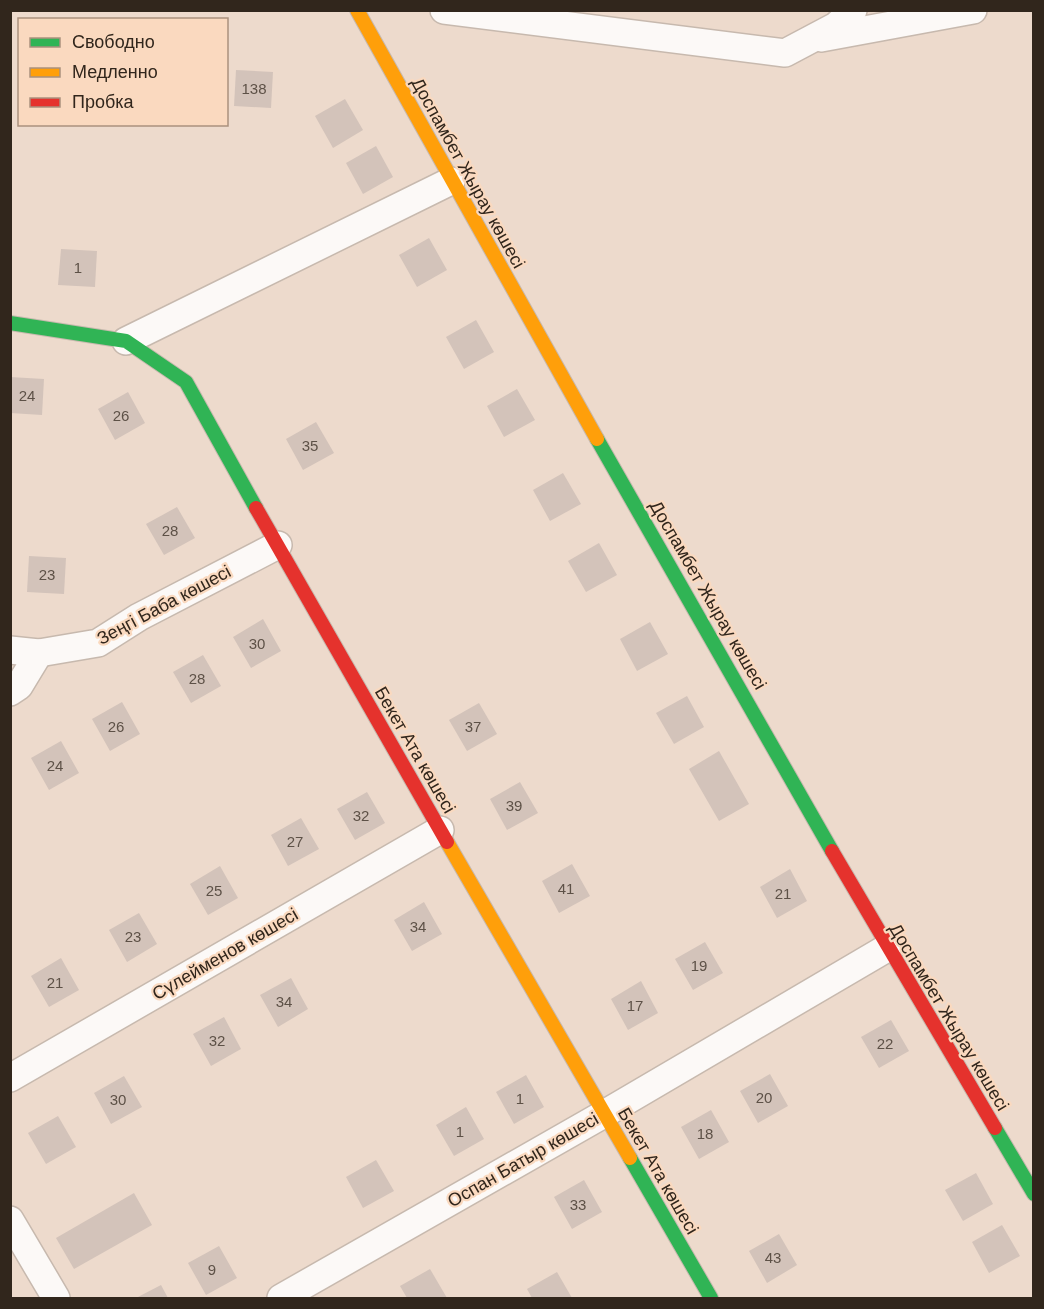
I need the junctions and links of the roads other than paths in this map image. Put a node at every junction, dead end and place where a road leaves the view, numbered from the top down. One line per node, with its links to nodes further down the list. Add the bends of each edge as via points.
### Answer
1 (357, 10): 6 (street, Доспамбет Жырау көшесі)
2 (444, 10): 5 (street, via 785,53)
3 (853, 10): 5 (street, via 836,26)
4 (973, 10): 5 (street)
5 (811, 39)
6 (452, 180): 8 (street); 14 (street, Доспамбет Жырау көшесі)
7 (10, 323): 8 (street, Бекет Ата көшесі)
8 (126, 341): 9 (street, Бекет Ата көшесі, via 186,382)
9 (278, 545): 11 (street, Зеңгі Баба көшесі, via 98,643); 13 (street, Бекет Ата көшесі)
10 (10, 650): 11 (street, Зеңгі Баба көшесі)
11 (39, 653): 12 (street, via 19,687)
12 (10, 692)
13 (440, 830): 15 (street, Сүлейменов көшесі); 16 (street, Бекет Ата көшесі)
14 (887, 948): 16 (street, Оспан Батыр көшесі); 17 (street, Доспамбет Жырау көшесі)
15 (10, 1078)
16 (604, 1114): 20 (street, Оспан Батыр көшесі); 21 (street, Бекет Ата көшесі)
17 (1034, 1194)
18 (10, 1220): 19 (street)
19 (56, 1299)
20 (281, 1299)
21 (711, 1299)

